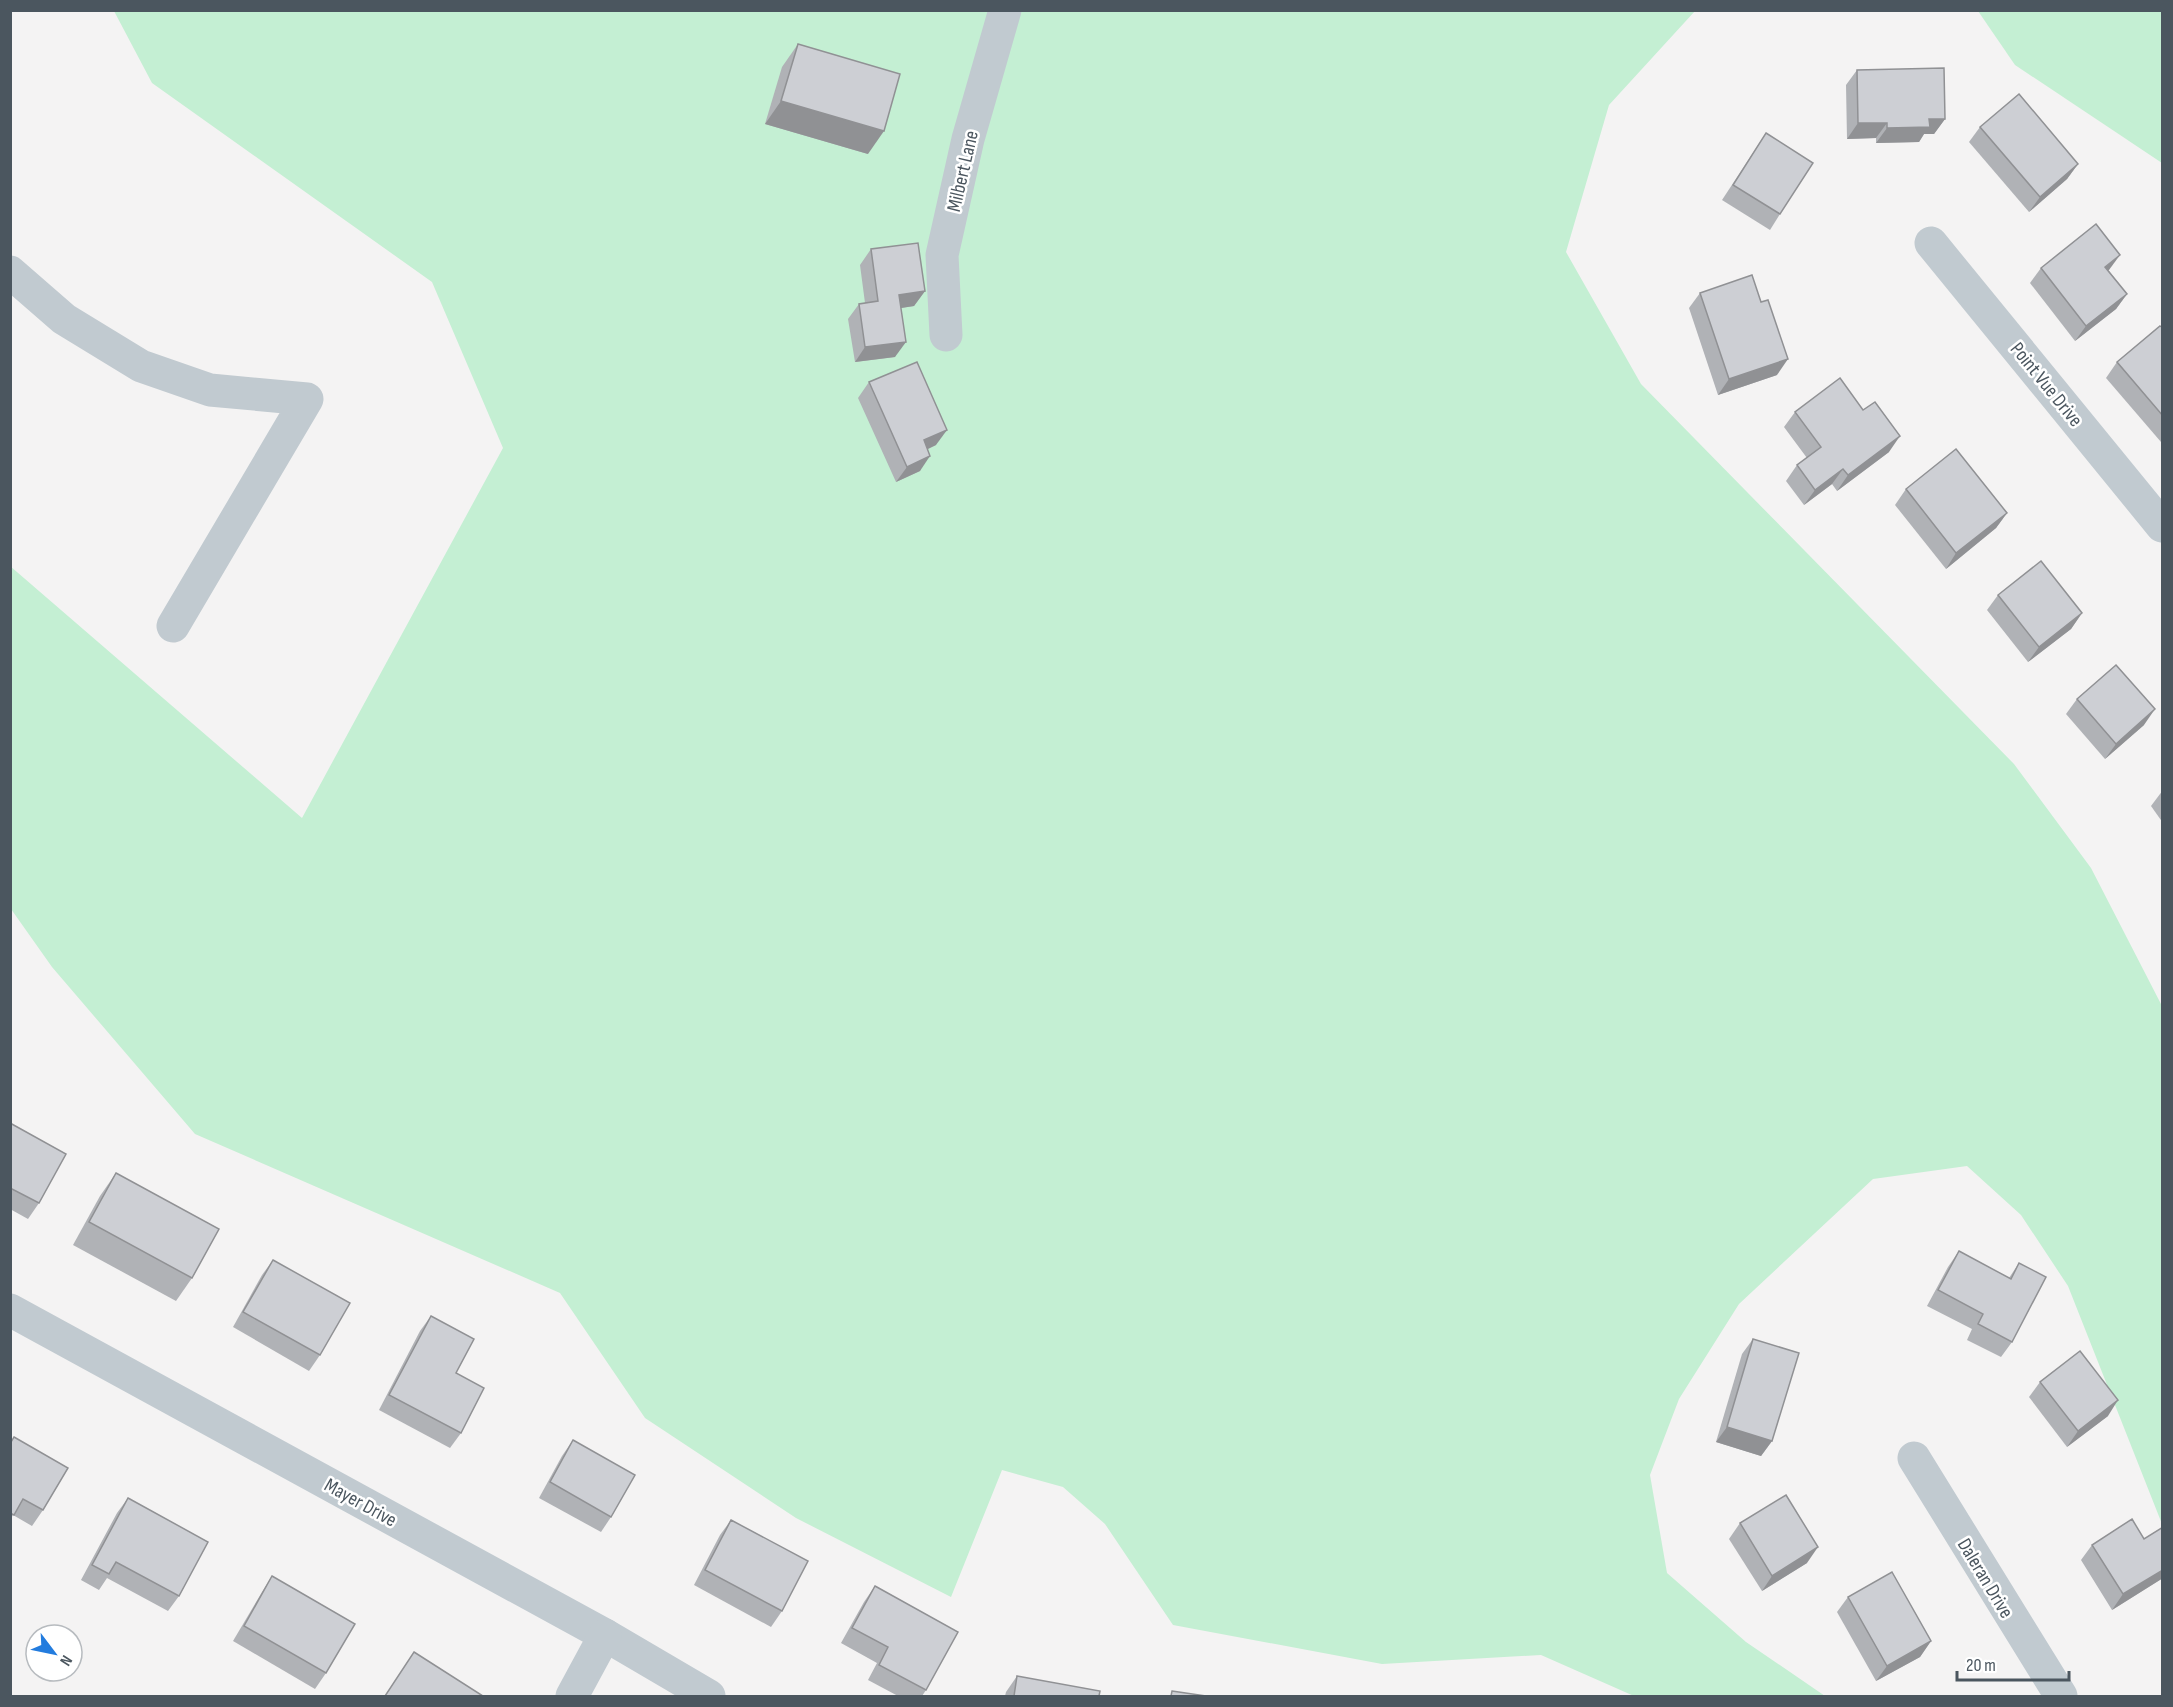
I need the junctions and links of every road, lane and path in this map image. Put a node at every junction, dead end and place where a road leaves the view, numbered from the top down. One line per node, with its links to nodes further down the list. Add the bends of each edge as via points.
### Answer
1 (1005, 10): 4 (street, Milbert Lane, via 968,139 942,255)
2 (1931, 243): 5 (street, Point Vue Drive)
3 (10, 272): 6 (street, via 64,320 141,366 210,390 307,399)
4 (946, 336)
5 (2163, 526)
6 (173, 626)
7 (10, 1310): 9 (street, Mayer Drive)
8 (1914, 1458): 12 (street, Daleran Drive)
9 (605, 1635): 10 (street); 11 (street, Mayer Drive)
10 (572, 1696)
11 (709, 1696)
12 (2061, 1696)

